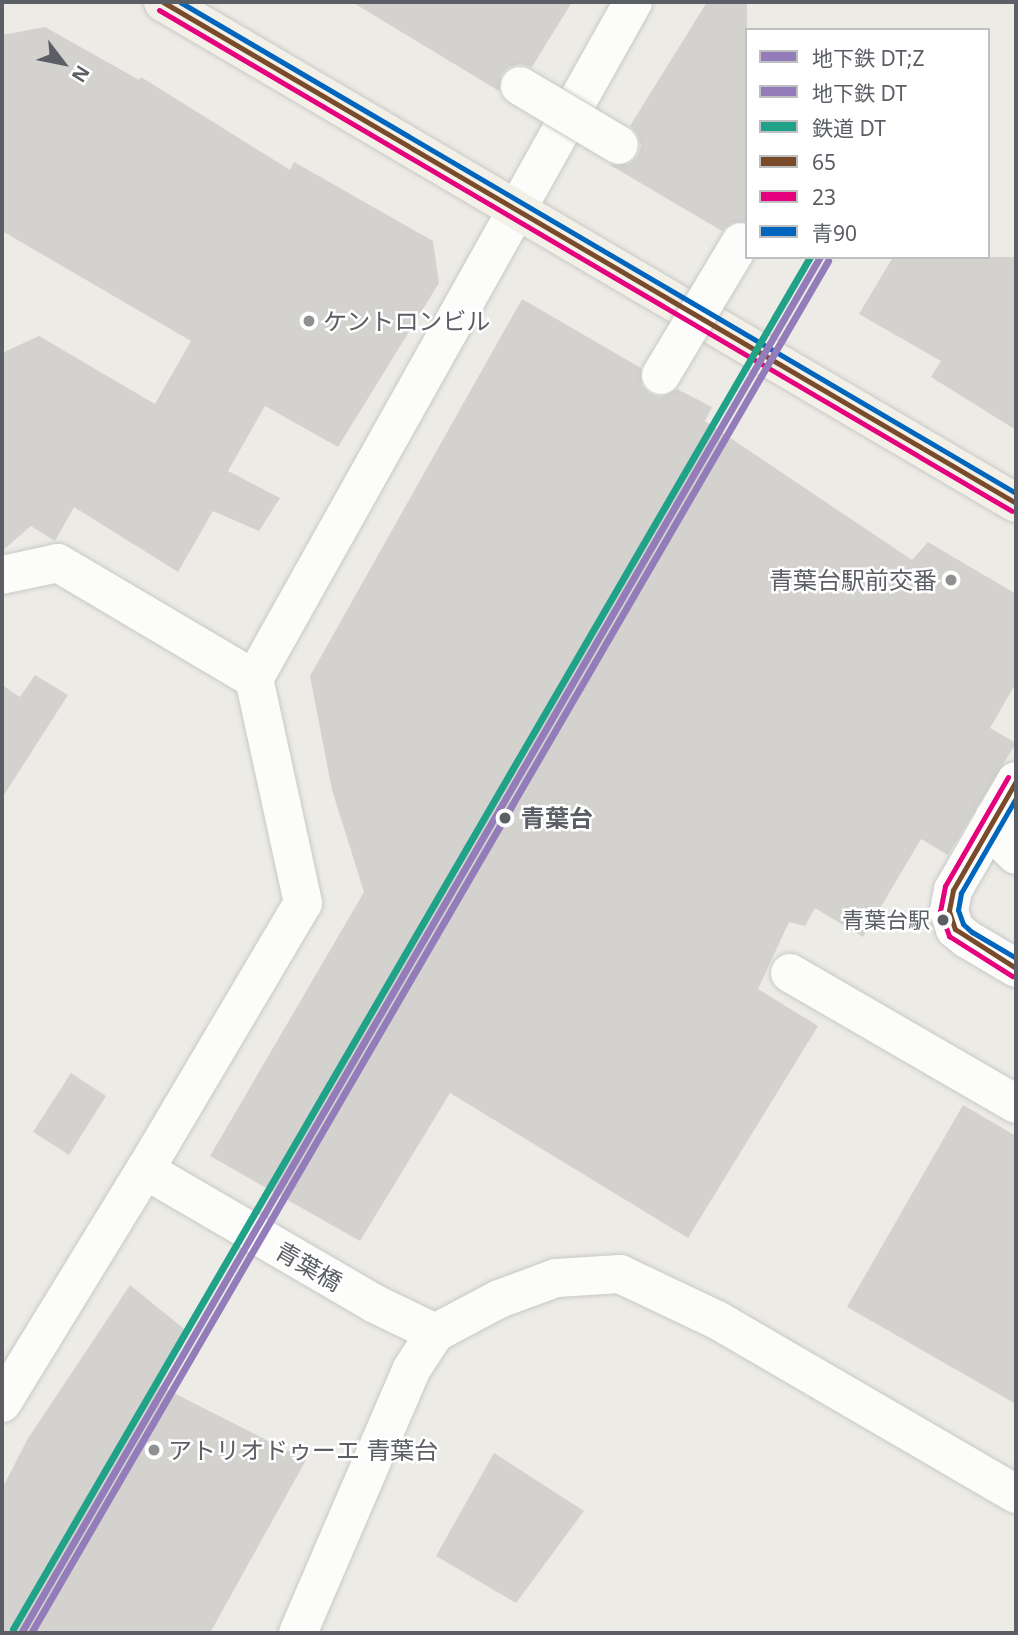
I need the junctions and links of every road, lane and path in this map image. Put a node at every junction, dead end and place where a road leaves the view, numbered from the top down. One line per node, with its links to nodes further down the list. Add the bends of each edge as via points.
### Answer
1 (163, 2): 5 (main road)
2 (633, 2): 5 (street)
3 (520, 86): 4 (street, bridge)
4 (619, 145)
5 (515, 211): 8 (main road); 10 (street)
6 (741, 242): 7 (street, bridge)
7 (661, 375)
8 (1016, 503)
9 (2, 575): 10 (street, via 58,563)
10 (254, 679): 17 (street, via 303,903)
11 (1016, 780): 12 (street)
12 (994, 818): 13 (street); 14 (street, via 953,890 949,911 955,929)
13 (1016, 855)
14 (1016, 968)
15 (790, 973): 16 (street)
16 (1016, 1104)
17 (159, 1177): 18 (street, 青葉橋, via 375,1304); 19 (street)
18 (435, 1334): 20 (street, via 499,1299 556,1278 620,1274 717,1320); 21 (street, via 411,1370)
19 (2, 1403)
20 (1016, 1493)
21 (298, 1633)

